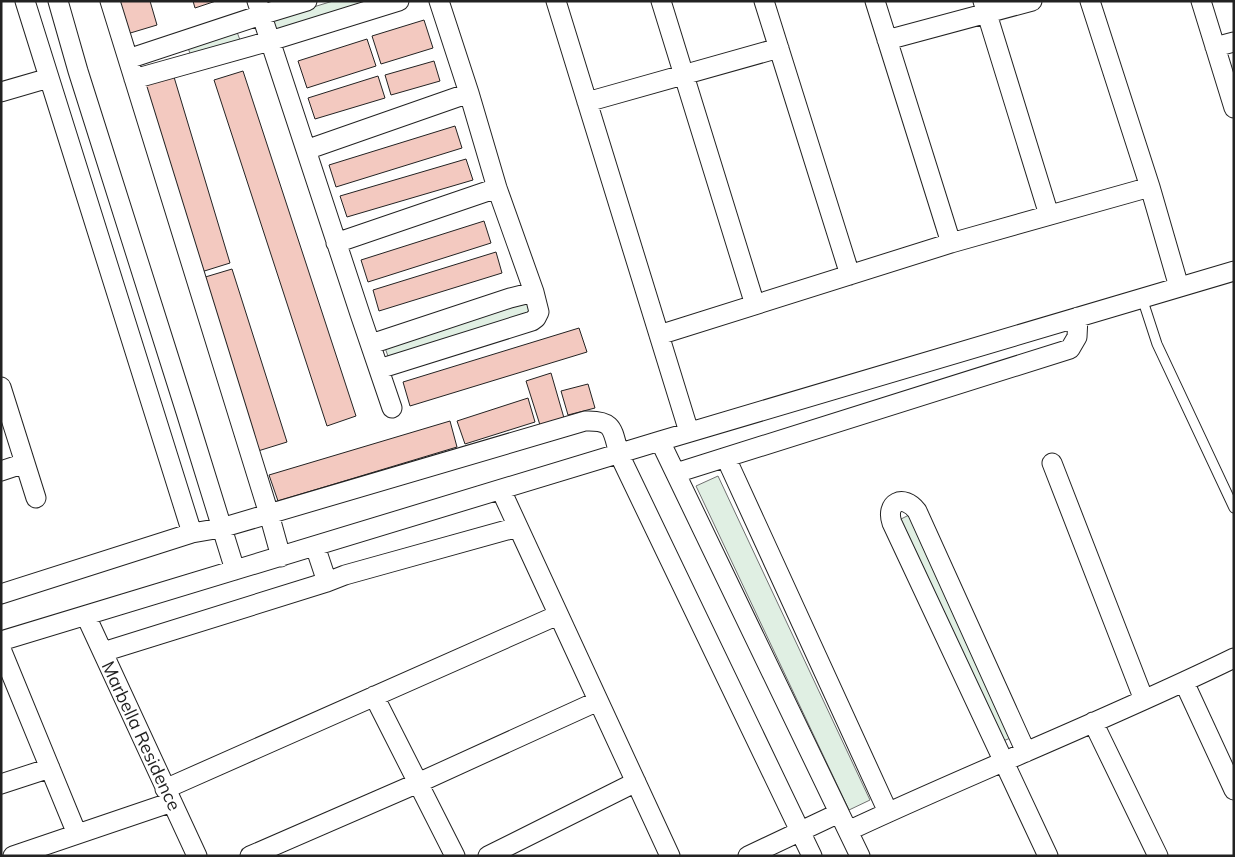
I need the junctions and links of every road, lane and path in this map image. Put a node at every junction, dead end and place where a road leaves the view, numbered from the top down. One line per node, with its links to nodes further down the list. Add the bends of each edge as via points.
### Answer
1 (25, 1): 23 (street)
2 (58, 1): 60 (street)
3 (110, 1): 21 (street)
4 (307, 1): 14 (street)
5 (399, 1): 17 (street)
6 (439, 1): 26 (street)
7 (556, 1): 27 (street)
8 (662, 1): 22 (street)
9 (764, 1): 20 (street)
10 (875, 1): 16 (street)
11 (1032, 1): 15 (street)
12 (1090, 1): 30 (street)
13 (1201, 1): 19 (street)
14 (259, 8): 17 (street); 21 (street)
15 (985, 8): 16 (street); 32 (street)
16 (887, 40): 34 (street)
17 (270, 41): 24 (street); 29 (street)
18 (1234, 42): 19 (street)
19 (1215, 47): 28 (street)
20 (779, 48): 22 (street); 36 (street)
21 (128, 59): 24 (street)
22 (685, 74): 27 (street); 40 (street)
23 (49, 78): 25 (street); 61 (street)
24 (134, 79): 58 (street)
25 (1, 92)
26 (469, 93): 29 (street); 31 (street)
27 (587, 102): 42 (street)
28 (1234, 108)
29 (306, 150): 33 (street)
30 (1150, 187): 32 (street); 37 (street)
31 (497, 188): 33 (street); 38 (street)
32 (1049, 215): 34 (street)
33 (336, 243): 43 (street)
34 (950, 243): 36 (street)
35 (1234, 271): 37 (street)
36 (850, 275): 40 (street)
37 (1179, 287): 39 (street)
38 (534, 292): 43 (street); 44 (street, via 539,312 532,321)
39 (1142, 298): 41 (street); 57 (lane, via 1157,344)
40 (755, 305): 42 (street)
41 (1078, 317): 47 (street); 50 (street, via 1077,337 1070,349)
42 (659, 335): 47 (street)
43 (371, 344): 44 (street)
44 (379, 369): 46 (street)
45 (1, 387): 52 (street)
46 (392, 408)
47 (689, 432): 48 (street)
48 (660, 441): 49 (street); 54 (street)
49 (619, 454): 55 (street); 58 (street, via 608,424 600,420 585,421); 90 (street)
50 (726, 458): 54 (street); 87 (street)
51 (1052, 462): 76 (street)
52 (25, 463): 53 (street); 56 (street)
53 (1, 471)
54 (676, 473): 88 (street)
55 (501, 490): 59 (street); 62 (street)
56 (36, 498)
57 (1234, 508)
58 (270, 514): 60 (street); 63 (street)
59 (518, 527): 65 (street); 67 (street)
60 (221, 528): 61 (street); 64 (street)
61 (192, 533): 66 (street)
62 (315, 546): 63 (street); 65 (street)
63 (281, 557): 64 (street)
64 (235, 570): 68 (street)
65 (326, 582): 71 (street)
66 (1, 594)
67 (558, 615): 75 (street); 77 (street)
68 (86, 616): 69 (street); 71 (street, Marbella Residence)
69 (1, 641)
70 (1, 649): 73 (street)
71 (103, 652): 86 (street, Marbella Residence)
72 (1234, 658): 74 (street)
73 (7, 680): 81 (street)
74 (1184, 682): 76 (street); 85 (street)
75 (374, 696): 83 (street); 86 (street)
76 (1144, 700): 78 (street)
77 (598, 701): 82 (street); 83 (street)
78 (1093, 722): 79 (street); 102 (street)
79 (1026, 752): 80 (street); 80 (street, via 916,510 906,501 894,504 889,516)
80 (1003, 762): 87 (street); 92 (street)
81 (50, 768): 84 (street); 91 (street)
82 (636, 782): 97 (street); 98 (street)
83 (418, 783): 95 (street); 96 (street)
84 (1, 784)
85 (1234, 790)
86 (168, 795): 91 (street); 94 (street, Marbella Residence)
87 (888, 812): 89 (street)
88 (839, 813): 89 (street); 90 (street)
89 (848, 831): 101 (street)
90 (800, 832): 99 (street); 100 (street)
91 (77, 834): 93 (street)
92 (1043, 854)
93 (13, 856)
94 (197, 856)
95 (250, 856)
96 (455, 856)
97 (488, 856)
98 (670, 856)
99 (748, 856)
100 (812, 856)
101 (860, 856)
102 (1158, 856)

